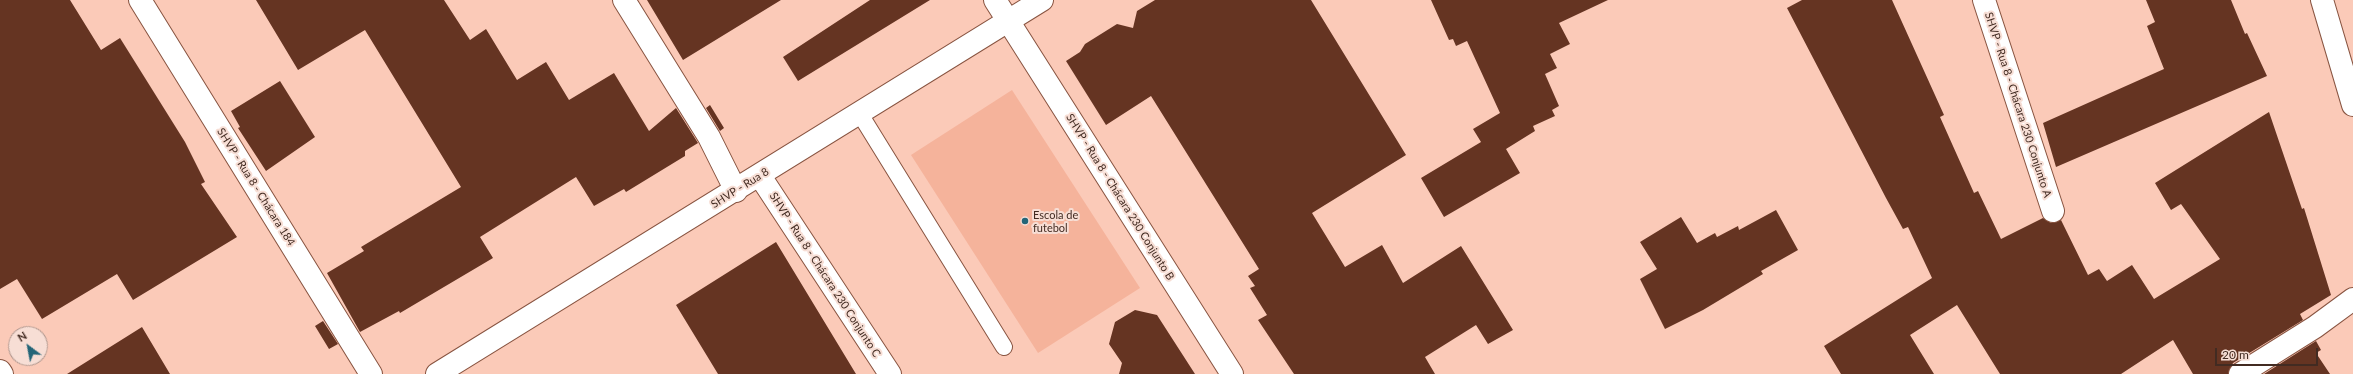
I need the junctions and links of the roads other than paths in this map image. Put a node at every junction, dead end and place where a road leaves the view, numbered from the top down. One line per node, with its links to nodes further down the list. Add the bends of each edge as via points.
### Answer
1 (140, 0): 17 (street, SHVP - Rua 8 - Chácara 184)
2 (624, 0): 11 (street, via 709,137)
3 (995, 0): 7 (street, SHVP - Rua 8 - Chácara 230 Conjunto B)
4 (1042, 0): 7 (street, SHVP - Rua 8)
5 (1984, 0): 12 (street, SHVP - Rua 8 - Chácara 230 Conjunto A)
6 (2322, 0): 8 (street)
7 (1009, 20): 9 (street, SHVP - Rua 8); 20 (street, SHVP - Rua 8 - Chácara 230 Conjunto B)
8 (2353, 105)
9 (860, 114): 10 (street, SHVP - Rua 8); 14 (lane)
10 (760, 176): 11 (street, SHVP - Rua 8); 19 (street, SHVP - Rua 8 - Chácara 230 Conjunto C)
11 (736, 191): 18 (street, SHVP - Rua 8)
12 (2053, 211)
13 (2353, 299): 21 (street, via 2315,327)
14 (1004, 347)
15 (0, 371): 16 (street)
16 (2, 374)
17 (371, 374)
18 (436, 374)
19 (890, 374)
20 (1232, 374)
21 (2240, 374)

